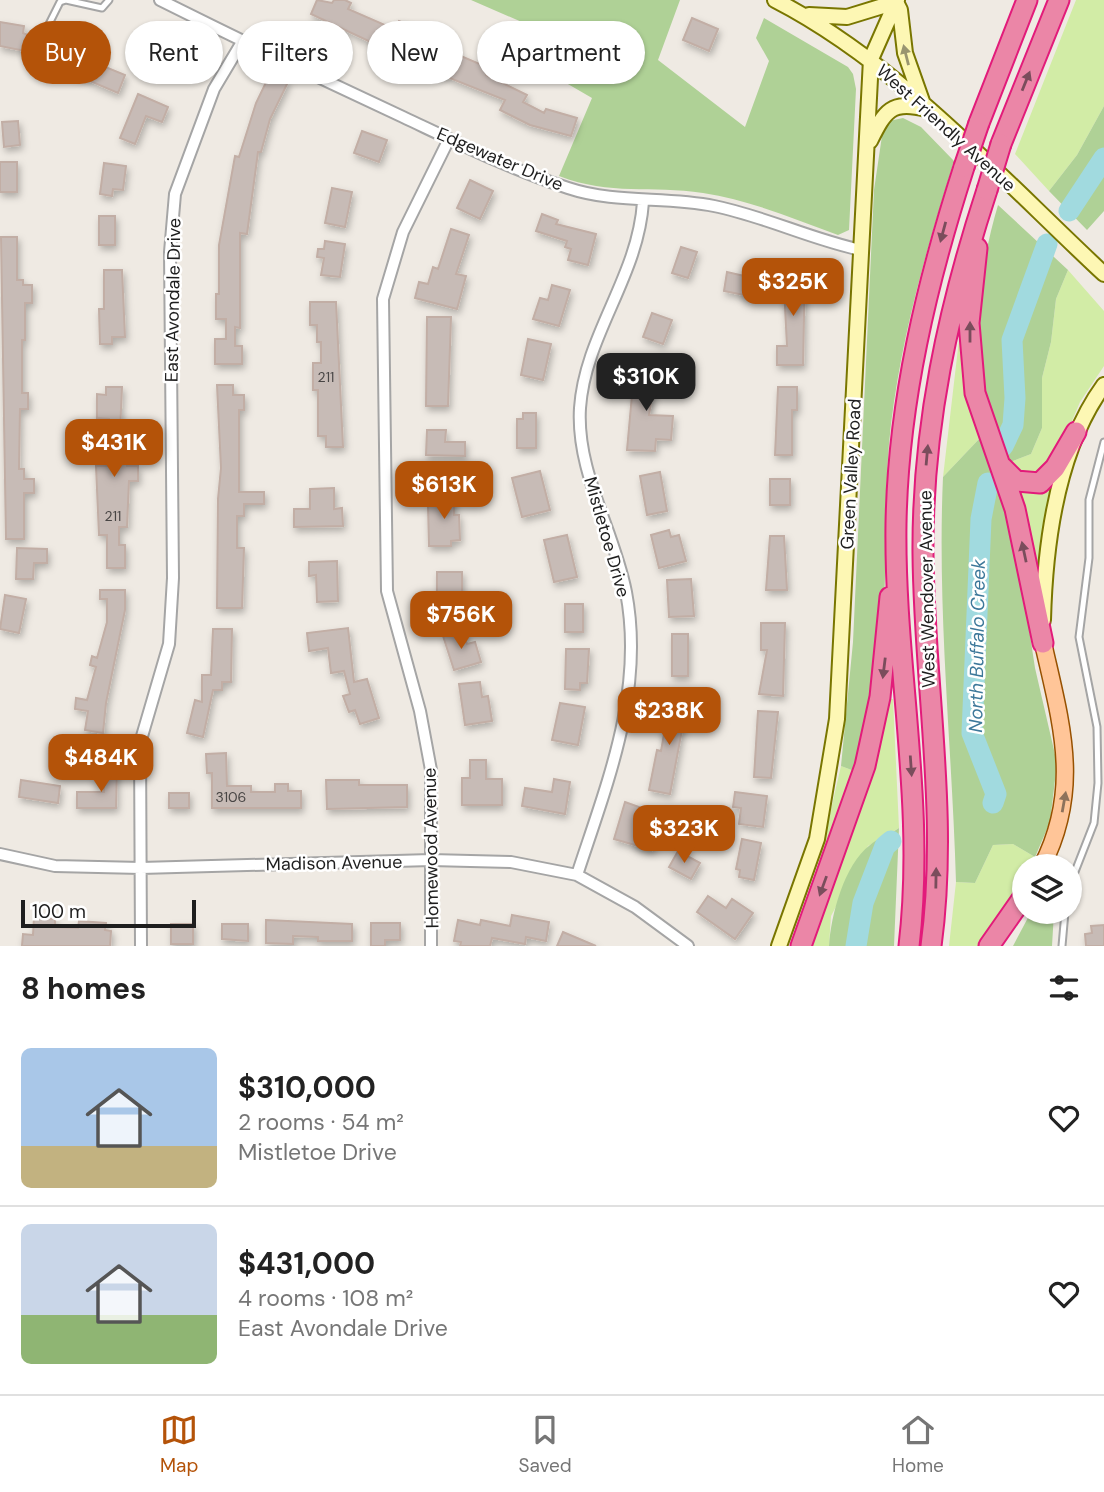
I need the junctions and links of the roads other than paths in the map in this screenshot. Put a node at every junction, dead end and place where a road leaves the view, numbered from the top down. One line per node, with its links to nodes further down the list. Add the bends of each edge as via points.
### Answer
1 (66, 0): 2 (lane, via 102,8); 9 (lane)
2 (108, 0)
3 (160, 0): 10 (street, Edgewater Drive)
4 (775, 0): 8 (main road, West Friendly Avenue)
5 (1027, 0): 25 (highway, West Wendover Avenue, one-way to 25, bridge, via 979,122 932,273 902,436)
6 (1059, 0): 17 (highway, West Wendover Avenue, one-way to 6, bridge)
7 (896, 1): 8 (main road, via 847,17); 12 (main road, Green Valley Road); 14 (main road, one-way to 7, via 905,51)
8 (803, 14): 12 (main road, West Friendly Avenue)
9 (51, 21)
10 (237, 38)
11 (237, 50): 31 (street, East Avondale Drive, via 214,89 175,194 170,252 173,578 169,644 140,743)
12 (871, 59): 14 (main road, West Friendly Avenue); 16 (main road, Green Valley Road)
13 (333, 84): 15 (street, Edgewater Drive)
14 (926, 108): 16 (main road, via 904,105 890,110); 20 (main road, West Friendly Avenue)
15 (449, 139): 18 (street, Edgewater Drive, via 565,188); 30 (street, Homewood Avenue, via 403,232 383,299 387,591 431,770)
16 (866, 148): 19 (main road, Green Valley Road)
17 (985, 194): 24 (highway, one-way to 17, via 978,405 970,355 973,282); 42 (highway, West Wendover Avenue, one-way to 17, via 936,809 925,617 925,476 945,335)
18 (643, 202): 19 (street, Edgewater Drive, via 712,205); 32 (street, Mistletoe Drive, via 637,248 589,360 580,407 582,450 626,591 633,655 622,735)
19 (860, 250): 39 (main road, Green Valley Road, via 837,719 817,839)
20 (1104, 274)
21 (1104, 385): 22 (main road)
22 (1076, 432): 24 (highway, via 1055,468 1040,483 1016,481); 26 (main road, via 1048,541)
23 (1104, 442): 29 (lane, via 1089,500 1089,558 1079,637 1097,727 1098,783 1094,823)
24 (1000, 465): 26 (highway, one-way to 24)
25 (896, 526): 40 (highway, one-way to 40, via 880,698 870,743); 41 (highway, West Wendover Avenue, one-way to 41, via 914,812)
26 (1043, 643): 28 (main road, one-way to 26, via 1059,828 1067,789 1064,742)
27 (0, 854): 31 (street, Madison Avenue, via 55,866)
28 (1047, 854)
29 (1082, 854)
30 (431, 860): 31 (street, Madison Avenue); 32 (street, Madison Avenue, via 511,862); 37 (street, Homewood Avenue)
31 (141, 868): 36 (street, East Avondale Drive)
32 (577, 875): 38 (street, Madison Avenue, via 635,907)
33 (1012, 914): 43 (highway)
34 (1012, 923): 44 (main road)
35 (1064, 924): 45 (lane)
36 (141, 946)
37 (431, 946)
38 (688, 946)
39 (779, 946)
40 (801, 946)
41 (909, 946)
42 (931, 946)
43 (989, 946)
44 (1001, 946)
45 (1062, 946)

